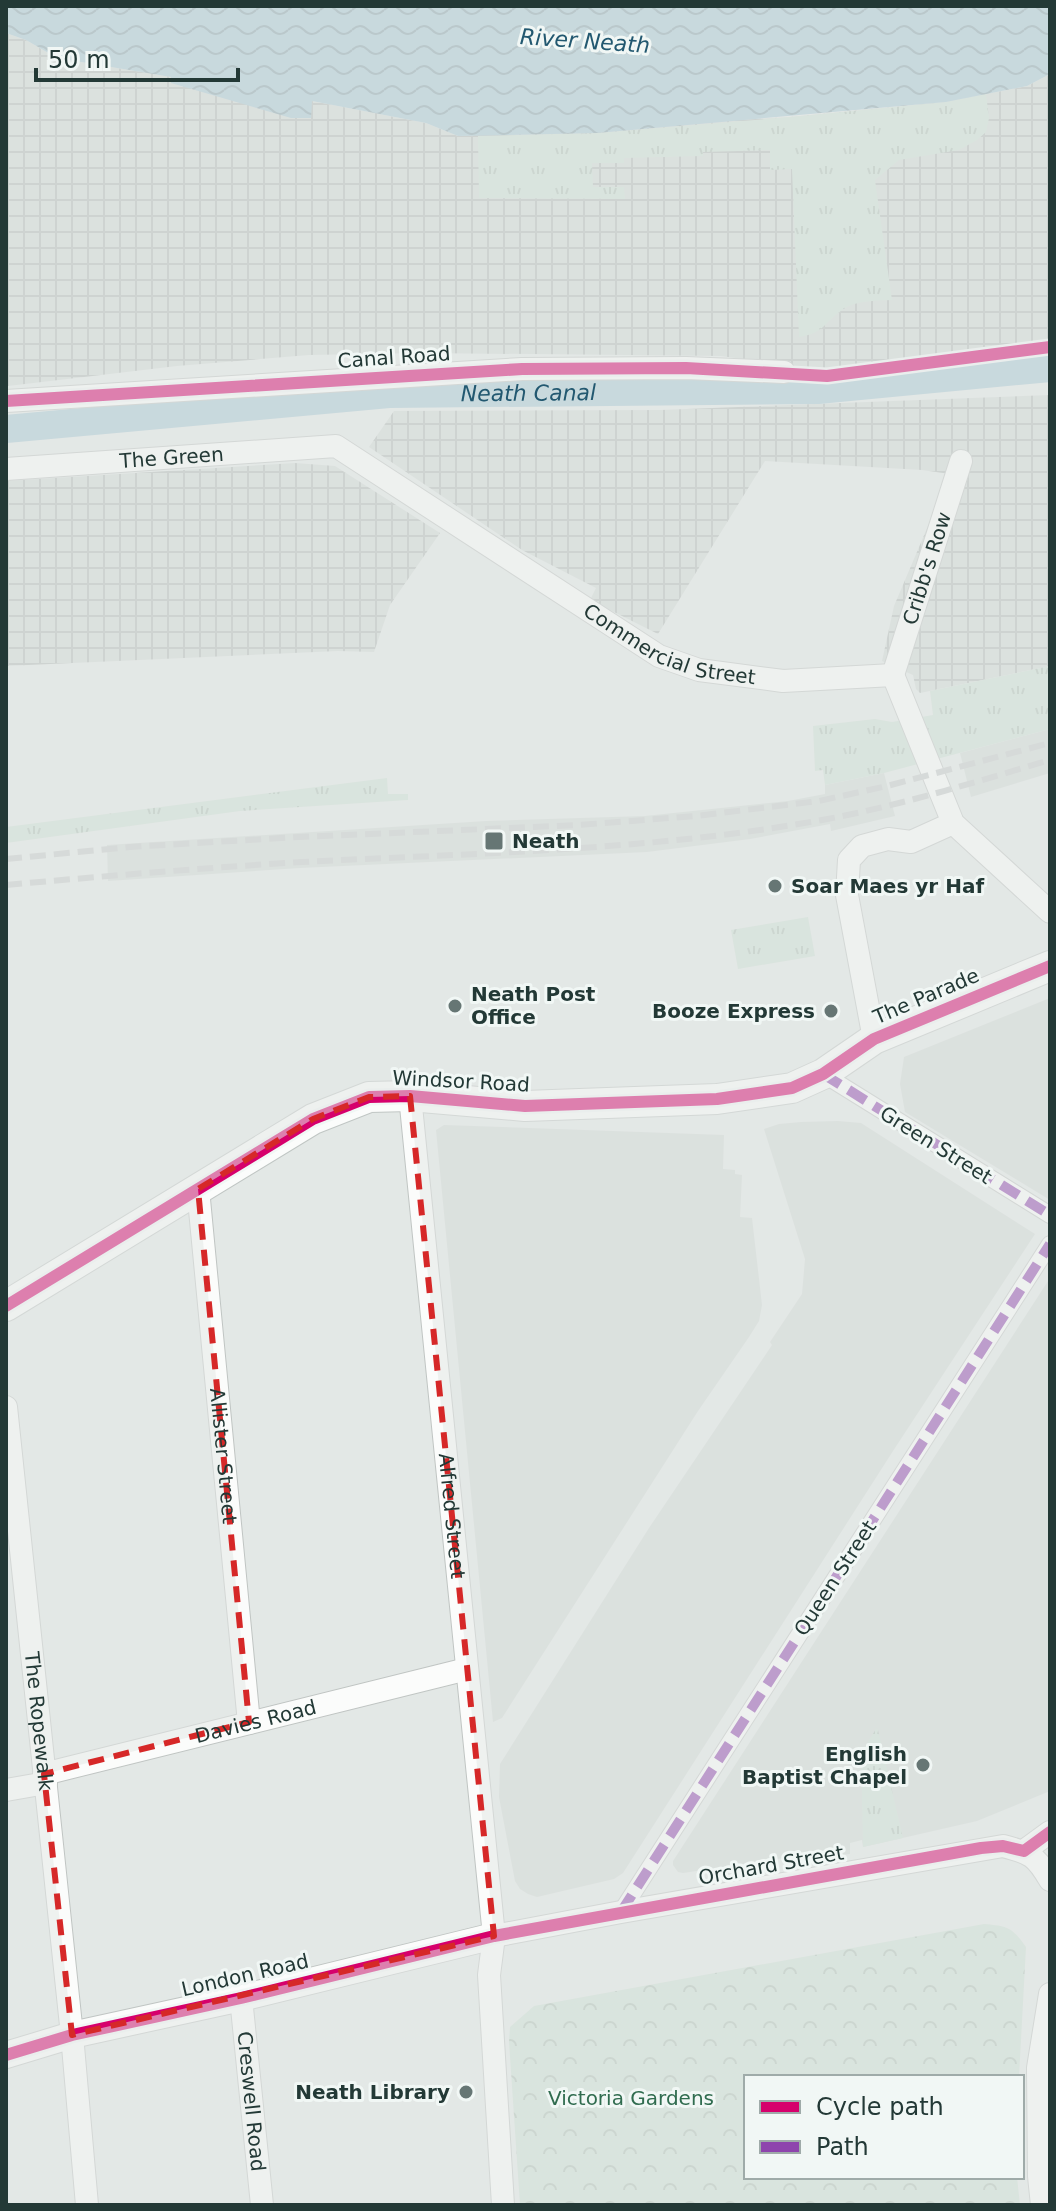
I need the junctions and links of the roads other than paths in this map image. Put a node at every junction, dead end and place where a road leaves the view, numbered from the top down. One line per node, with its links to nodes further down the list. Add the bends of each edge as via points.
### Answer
1 (784, 372): 2 (street, Canal Road, via 522,369)
2 (6, 401)
3 (336, 446): 5 (street, The Green); 6 (street, Commercial Street, via 659,656 699,670 783,681)
4 (961, 461): 6 (street, Cribb's Row)
5 (6, 469)
6 (893, 675): 7 (street)
7 (953, 823): 8 (street); 10 (street, via 911,842 888,839 862,846 849,860 847,895)
8 (1050, 912)
9 (1050, 966): 10 (main road, The Parade)
10 (874, 1039): 11 (main road, The Parade)
11 (823, 1074): 12 (main road, Windsor Road, via 792,1088 739,1098 525,1106); 14 (street, Green Street)
12 (410, 1096): 13 (main road, Windsor Road, via 369,1097 313,1119); 18 (street, Alfred Street)
13 (198, 1189): 16 (main road, Windsor Road); 19 (street, Allister Street)
14 (1050, 1215)
15 (1050, 1244): 25 (street, Queen Street)
16 (6, 1306)
17 (6, 1407): 20 (street, The Ropewalk)
18 (467, 1669): 19 (street, Davies Road); 26 (street, Alfred Street)
19 (249, 1723): 20 (street, Davies Road)
20 (45, 1778): 21 (street, Davies Road); 29 (street, The Ropewalk)
21 (6, 1790)
22 (1050, 1832): 23 (street)
23 (1024, 1851): 24 (street); 25 (street, Orchard Street, via 981,1848)
24 (1050, 1880)
25 (621, 1912): 26 (street, Orchard Street)
26 (494, 1936): 28 (street, London Road); 33 (street, via 489,1975)
27 (1050, 1994): 34 (street, via 1038,2068)
28 (241, 1998): 29 (street, London Road); 32 (street, Creswell Road)
29 (72, 2035): 30 (street, London Road); 31 (street, The Ropewalk)
30 (6, 2055)
31 (87, 2205)
32 (262, 2205)
33 (503, 2205)
34 (1042, 2205)

